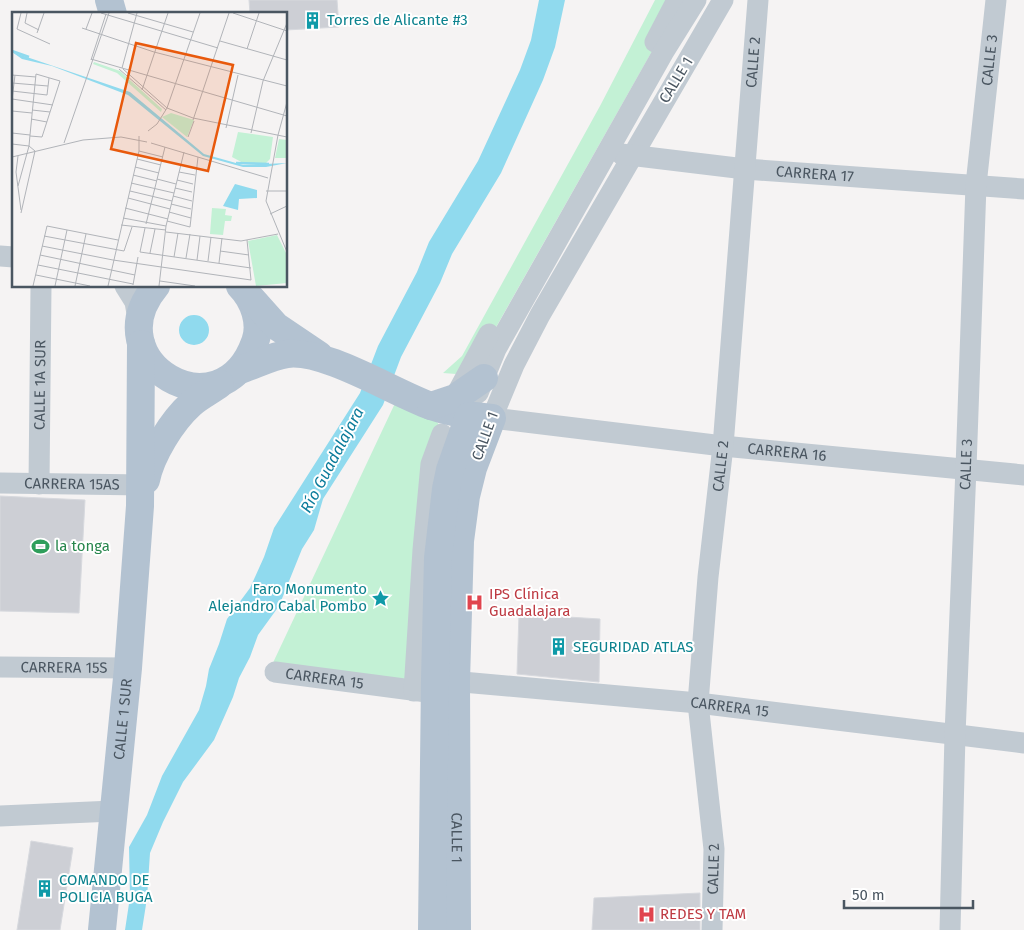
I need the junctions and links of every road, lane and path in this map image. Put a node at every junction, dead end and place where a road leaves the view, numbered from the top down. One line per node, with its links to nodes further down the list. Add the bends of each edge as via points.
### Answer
1 (677, 0): 19 (street, via 632,87 492,328)
2 (696, 0): 6 (street, CALLE 1)
3 (724, 0): 7 (street, CALLE 1)
4 (758, 0): 8 (street, CALLE 2)
5 (996, 0): 9 (street, CALLE 3)
6 (607, 152): 7 (street, CARRERA 17); 18 (street, CALLE 1, via 496,349)
7 (632, 156): 8 (street, CARRERA 17); 19 (street, CALLE 1, via 514,365)
8 (745, 169): 9 (street, CARRERA 17); 21 (street, CALLE 2)
9 (976, 185): 10 (street, CARRERA 17); 22 (street, CALLE 3)
10 (1024, 190)
11 (42, 288): 26 (street, CALLE 1A SUR)
12 (127, 288): 15 (street)
13 (154, 288): 15 (main road, via 147,296)
14 (243, 289): 16 (main road, via 276,326); 17 (main road, via 251,300 257,321 257,338 250,358)
15 (141, 317): 17 (main road, via 149,360 172,381 206,387); 27 (main road, CALLE 1 SUR)
16 (326, 360): 17 (main road, via 306,354 287,354); 19 (main road)
17 (232, 376): 27 (main road, CALLE 1 SUR, via 191,404 176,421 154,454)
18 (484, 378): 19 (main road)
19 (455, 408): 21 (street, CARRERA 16); 23 (main road, CALLE 1); 23 (main road, via 447,426 454,443); 31 (main road, CALLE 1, via 473,468)
20 (442, 434): 31 (street, via 431,464 423,550)
21 (724, 446): 22 (street, CARRERA 16); 32 (street, CALLE 2, via 708,577)
22 (966, 468): 24 (street, CARRERA 16); 33 (street, CALLE 3)
23 (450, 470): 31 (main road, CALLE 1, via 438,558)
24 (1024, 475)
25 (0, 483): 26 (street, CARRERA 15AS)
26 (39, 484): 27 (street, CARRERA 15AS)
27 (142, 492): 29 (main road, CALLE 1 SUR)
28 (0, 666): 29 (street, CARRERA 15S)
29 (128, 668): 35 (main road, CALLE 1 SUR)
30 (275, 672): 31 (street, CARRERA 15)
31 (435, 686): 32 (street, CARRERA 15); 38 (main road, CALLE 1); 39 (main road, CALLE 1)
32 (698, 703): 33 (street, CARRERA 15); 40 (street, CALLE 2, via 714,849)
33 (955, 735): 34 (street, CARRERA 15); 41 (street, CALLE 3)
34 (1024, 743)
35 (113, 811): 36 (street); 37 (main road, CALLE 1 SUR)
36 (0, 816)
37 (102, 930)
38 (432, 930)
39 (457, 930)
40 (712, 930)
41 (950, 930)

